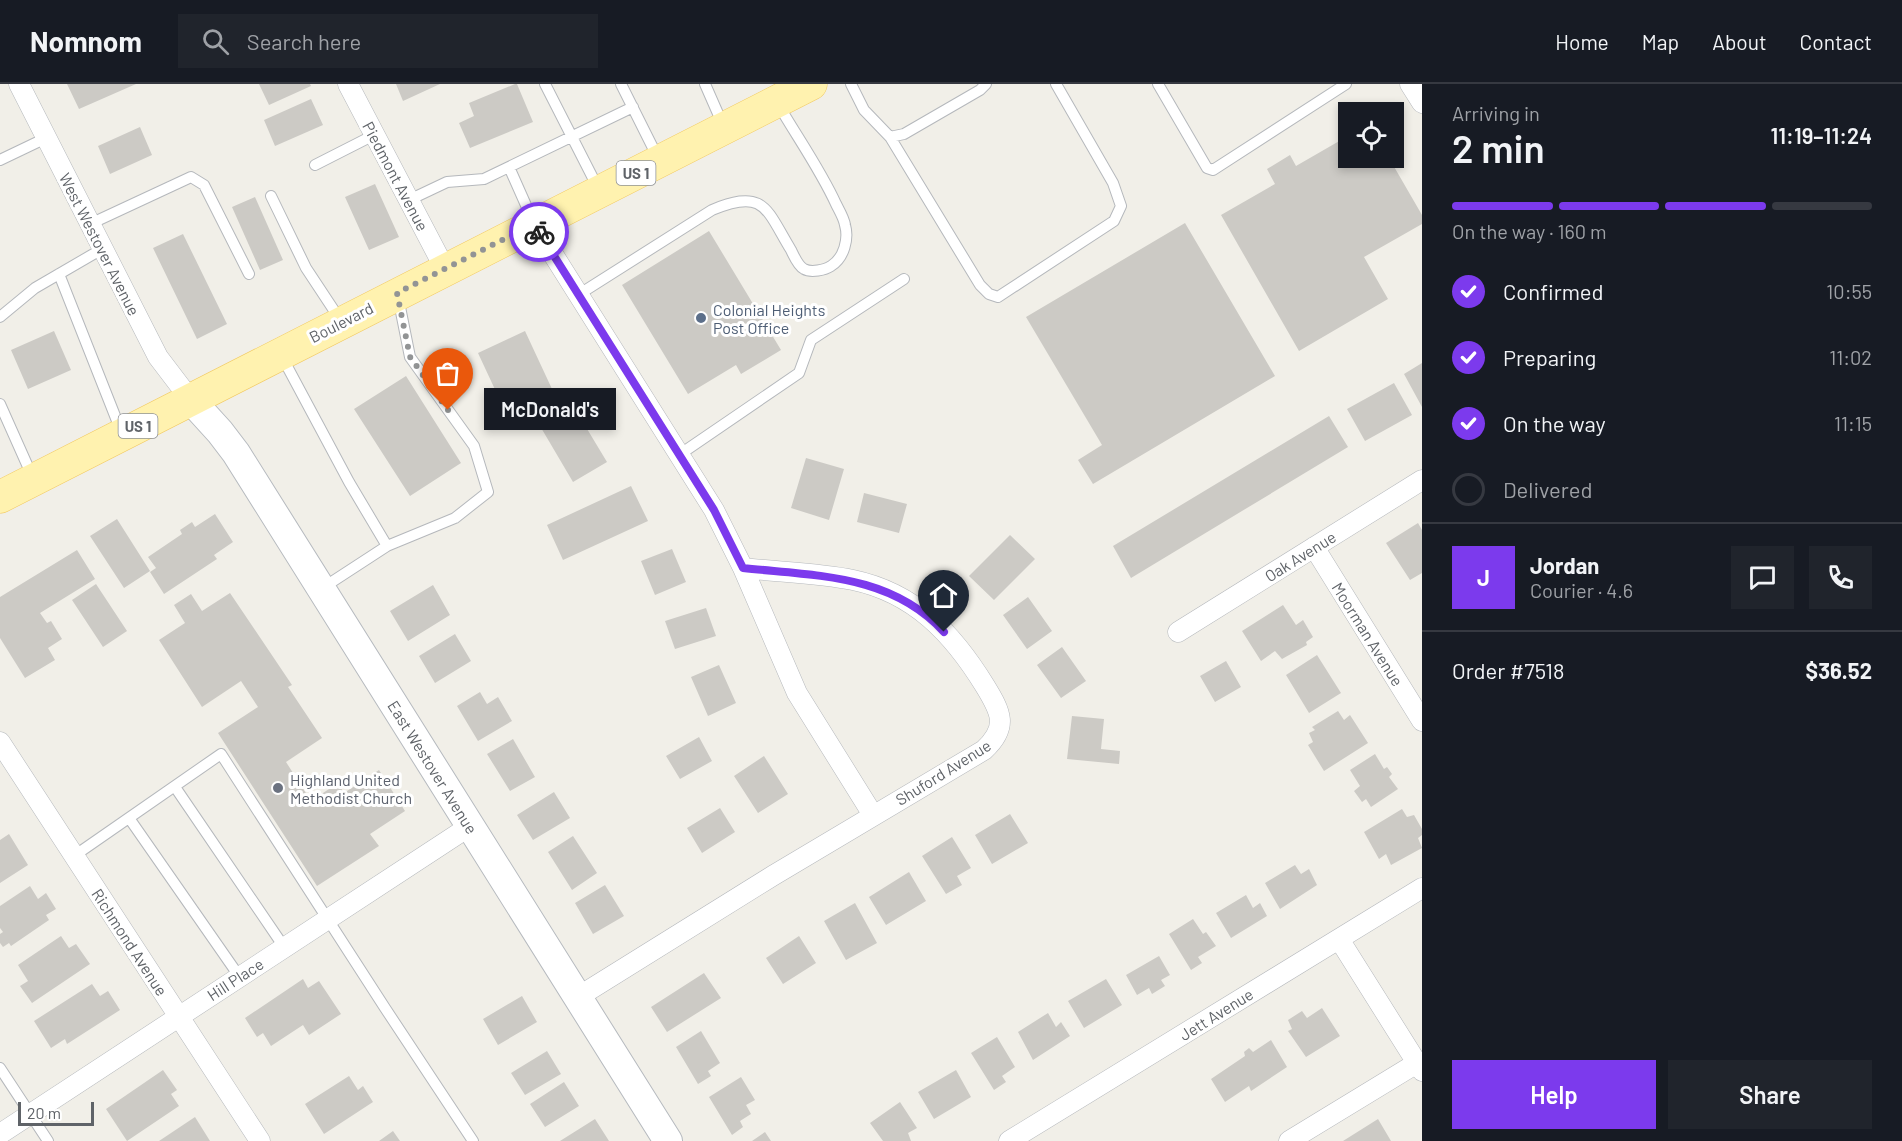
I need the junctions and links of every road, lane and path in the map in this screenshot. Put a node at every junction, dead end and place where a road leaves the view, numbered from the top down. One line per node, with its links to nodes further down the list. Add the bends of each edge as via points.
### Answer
1 (19, 84): 20 (street, West Westover Avenue)
2 (348, 84): 17 (street, Piedmont Avenue)
3 (545, 84): 18 (lane)
4 (621, 84): 15 (lane)
5 (705, 84): 16 (lane)
6 (811, 84): 13 (main road, Boulevard / US 1)
7 (851, 84): 19 (lane, via 864,110)
8 (986, 84): 19 (lane, via 904,134)
9 (1056, 84): 19 (lane, via 1113,183 1121,206 1114,222 998,297 980,285)
10 (1158, 84): 12 (lane, via 1207,168 1213,170)
11 (1410, 84): 14 (street)
12 (1342, 85)
13 (776, 102): 16 (main road, Boulevard / US 1); 36 (lane, via 830,191 845,225 846,241 841,256 830,267 804,269 772,217 760,205 750,200 733,201 712,210)
14 (1422, 103)
15 (633, 107): 18 (lane); 22 (lane)
16 (724, 128): 22 (main road, Boulevard / US 1)
17 (374, 135): 23 (lane); 27 (street, Piedmont Avenue)
18 (573, 137): 24 (lane); 25 (lane)
19 (890, 137)
20 (46, 138): 21 (lane); 28 (street, West Westover Avenue)
21 (0, 160)
22 (659, 161): 25 (main road, Boulevard / US 1)
23 (315, 165)
24 (509, 167): 27 (lane, via 484,179 447,182); 29 (lane)
25 (599, 191): 29 (main road, Boulevard / US 1)
26 (271, 196): 38 (lane, via 306,268)
27 (409, 200): 31 (street, Piedmont Avenue)
28 (90, 224): 30 (street, West Westover Avenue); 33 (lane, via 191,177 204,185)
29 (534, 224): 31 (main road, Boulevard / US 1); 36 (street)
30 (102, 249): 32 (lane); 40 (street, West Westover Avenue, via 158,357)
31 (445, 269): 35 (main road, Boulevard / US 1)
32 (59, 274): 37 (lane, via 34,288); 42 (lane)
33 (249, 274)
34 (904, 279): 43 (lane, via 811,340 799,374)
35 (397, 293): 38 (main road, Boulevard / US 1); 47 (lane, via 410,357 474,446 488,492 454,518)
36 (578, 295): 43 (street)
37 (0, 317)
38 (341, 322): 39 (main road, Boulevard / US 1)
39 (279, 353): 40 (main road, Boulevard / US 1); 47 (lane)
40 (190, 399): 42 (main road, Boulevard / US 1); 50 (main road, East Westover Avenue, via 236,453)
41 (0, 404): 44 (lane)
42 (122, 434): 44 (main road, Boulevard / US 1)
43 (679, 455): 49 (street, via 714,510)
44 (33, 480): 46 (main road, Boulevard / US 1)
45 (1422, 480): 48 (street, Oak Avenue)
46 (0, 497)
47 (387, 546): 50 (lane)
48 (1314, 548): 51 (street, Oak Avenue); 52 (street, Moorman Avenue)
49 (743, 568): 55 (street, via 797,693); 55 (street, Shuford Avenue, via 852,580 912,603 956,644 998,707 1000,725 995,740 984,750)
50 (321, 589): 57 (main road, East Westover Avenue)
51 (1178, 632)
52 (1422, 721)
53 (0, 742): 58 (street, Richmond Avenue)
54 (175, 787): 56 (lane); 60 (lane, via 221,754); 62 (lane)
55 (873, 815): 64 (street, Shuford Avenue)
56 (129, 818): 58 (lane); 63 (lane)
57 (470, 826): 60 (street, Hill Place); 64 (main road, East Westover Avenue)
58 (74, 856): 65 (street, Richmond Avenue)
59 (1422, 888): 61 (street, Jett Avenue)
60 (328, 918): 62 (street, Hill Place); 72 (lane)
61 (1339, 939): 66 (street); 74 (street, Jett Avenue)
62 (284, 947): 63 (street, Hill Place)
63 (239, 976): 65 (street, Hill Place)
64 (578, 998): 73 (main road, East Westover Avenue)
65 (178, 1016): 68 (street, Hill Place); 71 (street, Richmond Avenue)
66 (1419, 1067): 75 (street)
67 (0, 1068): 68 (lane)
68 (30, 1114): 69 (street, Hill Place); 70 (lane)
69 (0, 1134)
70 (48, 1141)
71 (260, 1141)
72 (473, 1141)
73 (668, 1141)
74 (1009, 1141)
75 (1290, 1141)

